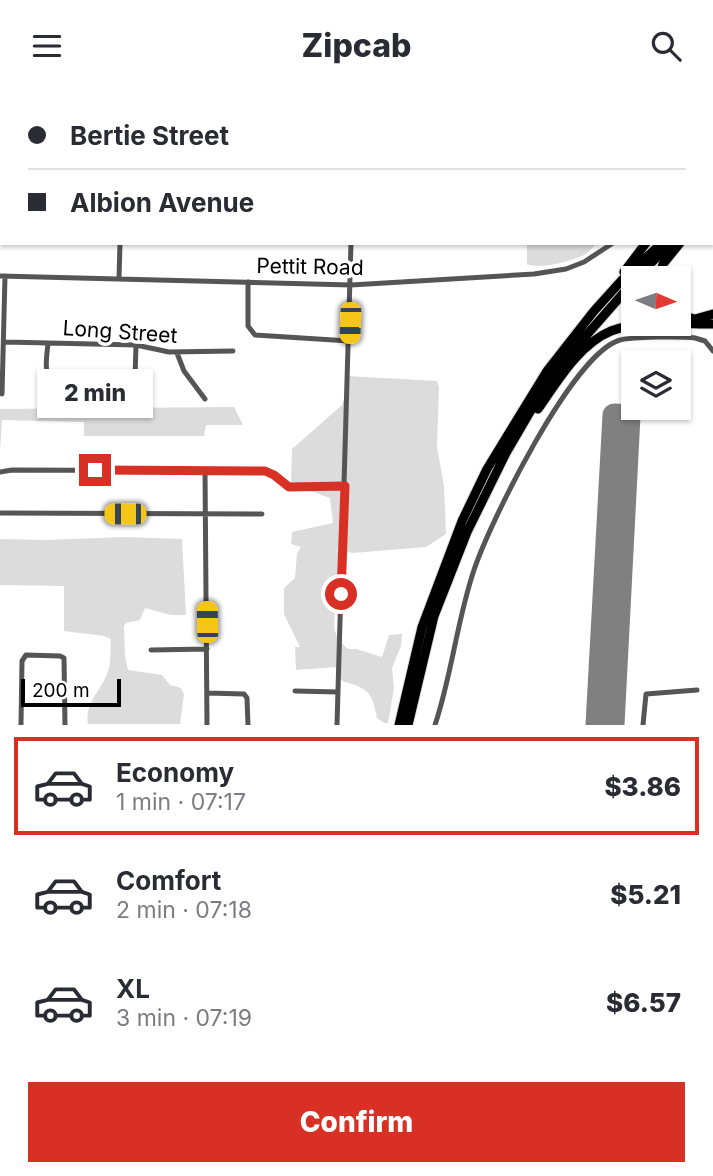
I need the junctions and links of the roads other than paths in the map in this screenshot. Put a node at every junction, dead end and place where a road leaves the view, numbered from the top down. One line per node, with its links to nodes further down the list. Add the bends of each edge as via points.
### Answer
1 (37, 91): 2 (street)
2 (43, 91)
3 (120, 245): 13 (street)
4 (351, 245): 15 (street)
5 (610, 245): 15 (street, Pettit Road, via 566,269 534,274)
6 (644, 245): 17 (highway)
7 (660, 245): 17 (highway)
8 (669, 245): 10 (highway)
9 (678, 245): 11 (highway)
10 (648, 266)
11 (662, 266)
12 (3, 276): 13 (street, Pettit Road); 24 (street)
13 (119, 279): 14 (street, Pettit Road)
14 (248, 282): 15 (street, Pettit Road); 23 (street, via 248,326 255,335)
15 (351, 285): 23 (street)
16 (621, 295): 32 (highway, via 541,393)
17 (594, 311): 50 (highway, via 515,419 462,521 422,627)
18 (713, 314): 19 (highway)
19 (691, 319)
20 (691, 322): 21 (highway)
21 (713, 327)
22 (621, 328): 32 (highway, via 594,341 564,373)
23 (349, 341): 35 (street)
24 (5, 342): 25 (street, Long Street); 30 (street)
25 (48, 343): 26 (street, Long Street); 26 (street, via 47,375 55,384 131,385)
26 (136, 345): 29 (street, Long Street)
27 (233, 351): 29 (street, Long Street)
28 (713, 351): 52 (street, via 705,341 687,337 620,340 594,357 570,387 520,468 475,567)
29 (177, 353): 31 (street)
30 (2, 394)
31 (205, 399)
32 (506, 453): 51 (highway, via 467,532 434,616)
33 (205, 470): 34 (street); 35 (street, via 265,471 289,487); 37 (street)
34 (0, 472)
35 (345, 486): 43 (street)
36 (0, 513): 37 (street)
37 (206, 514): 38 (street); 39 (street)
38 (262, 514)
39 (207, 649): 40 (street); 44 (street)
40 (150, 650)
41 (697, 690): 53 (street, via 646,694)
42 (295, 691): 43 (street)
43 (338, 692): 49 (street)
44 (207, 693): 47 (street); 48 (street, via 244,694)
45 (21, 725): 46 (street, via 26,655 64,658)
46 (65, 725)
47 (207, 725)
48 (248, 725)
49 (337, 725)
50 (398, 725)
51 (408, 725)
52 (435, 725)
53 (643, 725)

